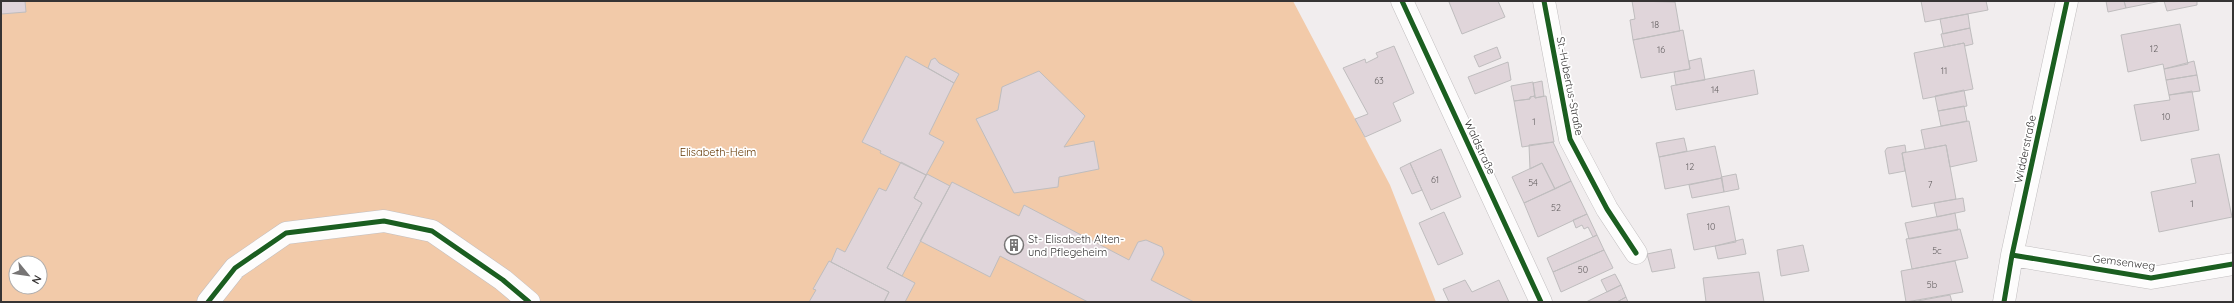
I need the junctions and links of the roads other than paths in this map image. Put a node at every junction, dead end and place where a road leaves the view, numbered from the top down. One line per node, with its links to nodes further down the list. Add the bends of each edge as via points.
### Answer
1 (1402, 1): 9 (street, Waldstraße)
2 (1544, 1): 4 (street, St.-Hubertus-Straße, via 1570,139 1607,209)
3 (2067, 1): 5 (street, Widderstraße)
4 (1636, 253)
5 (2012, 255): 6 (street, Gemsenweg, via 2151,278); 10 (street, Widderstraße)
6 (2233, 264)
7 (208, 302): 8 (street, via 236,268 286,233 384,221 432,231 503,280)
8 (529, 302)
9 (1540, 302)
10 (2004, 302)

